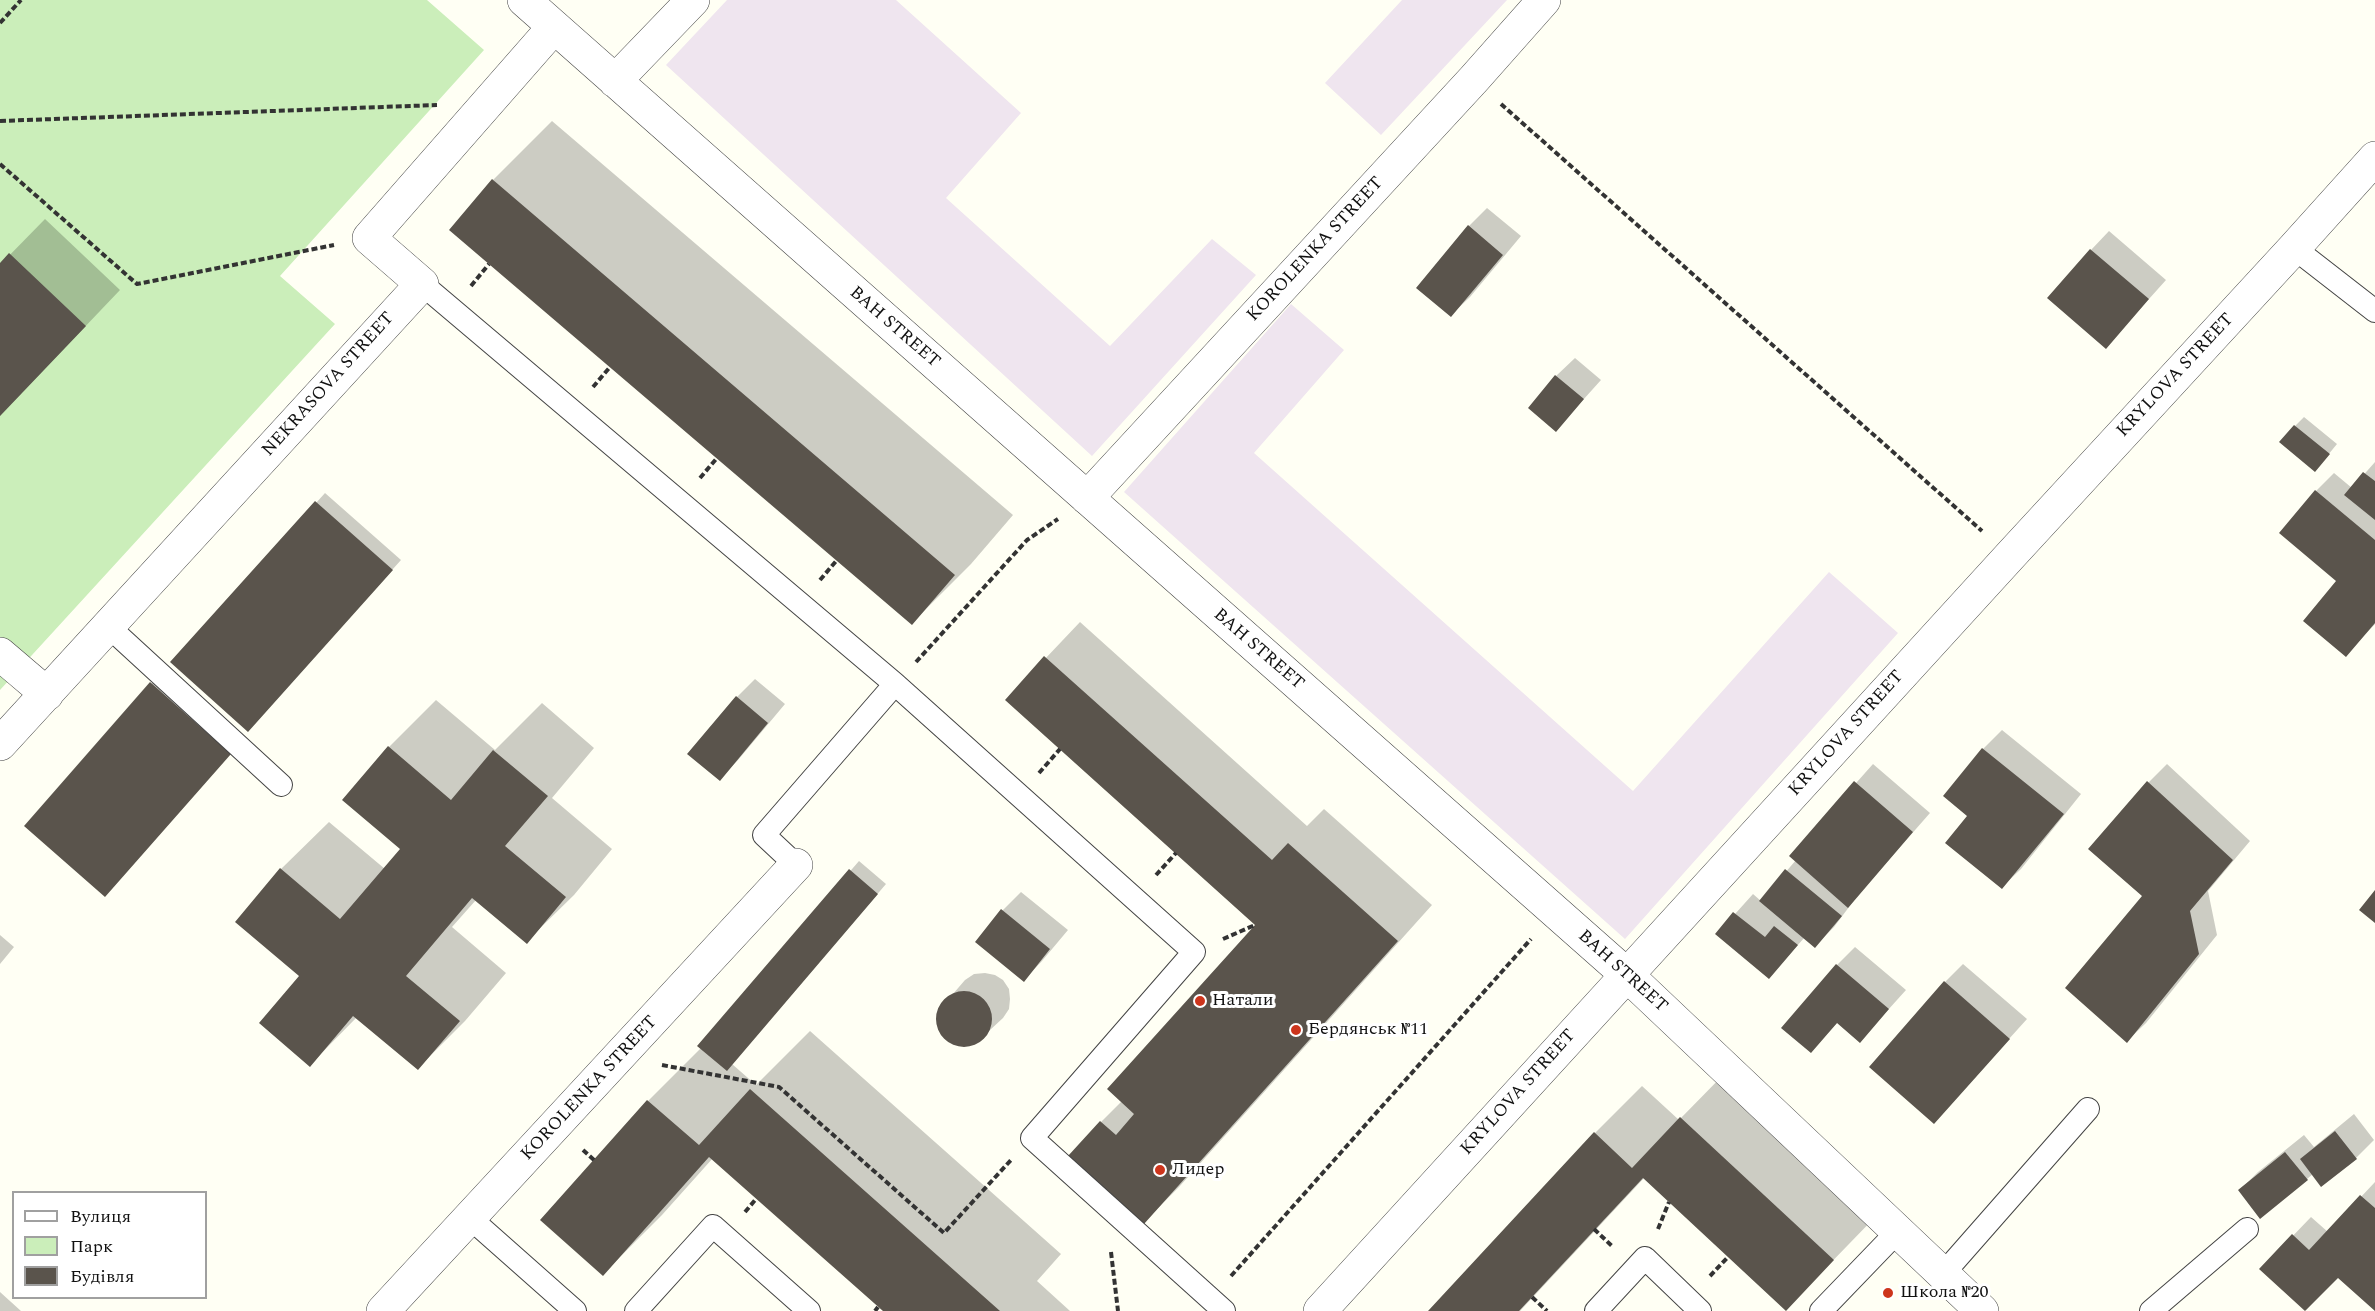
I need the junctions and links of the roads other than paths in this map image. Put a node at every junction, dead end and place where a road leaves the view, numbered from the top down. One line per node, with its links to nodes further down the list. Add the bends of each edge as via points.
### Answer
1 (524, 0): 4 (street, BAH STREET)
2 (693, 0): 5 (street)
3 (1544, 0): 10 (street, KOROLENKA STREET)
4 (554, 27): 5 (street, BAH STREET); 8 (street, via 369,238)
5 (615, 81): 10 (street, BAH STREET)
6 (2375, 158): 7 (street, KRYLOVA STREET)
7 (2294, 249): 9 (lane); 18 (street, KRYLOVA STREET)
8 (422, 284): 11 (street, NEKRASOVA STREET); 13 (lane)
9 (2375, 311)
10 (1087, 498): 18 (street, BAH STREET)
11 (109, 627): 14 (street, NEKRASOVA STREET); 16 (lane)
12 (0, 654): 14 (street)
13 (895, 684): 17 (lane, via 764,835); 24 (lane, via 1194,952 1032,1138)
14 (47, 694): 15 (street, NEKRASOVA STREET)
15 (0, 744)
16 (281, 785)
17 (796, 866): 20 (street, KOROLENKA STREET)
18 (1627, 975): 22 (street, BAH STREET); 29 (street, KRYLOVA STREET)
19 (2088, 1109): 23 (lane)
20 (470, 1218): 25 (street, KOROLENKA STREET); 26 (lane)
21 (2247, 1229): 34 (lane)
22 (1898, 1231): 23 (street, BAH STREET); 32 (lane)
23 (1943, 1274): 33 (street, BAH STREET)
24 (1217, 1305)
25 (383, 1311)
26 (575, 1311)
27 (636, 1311): 28 (lane, via 713,1226)
28 (809, 1311)
29 (1320, 1311)
30 (1596, 1311): 31 (lane, via 1645,1258)
31 (1700, 1311)
32 (1821, 1311)
33 (1982, 1311)
34 (2151, 1311)

